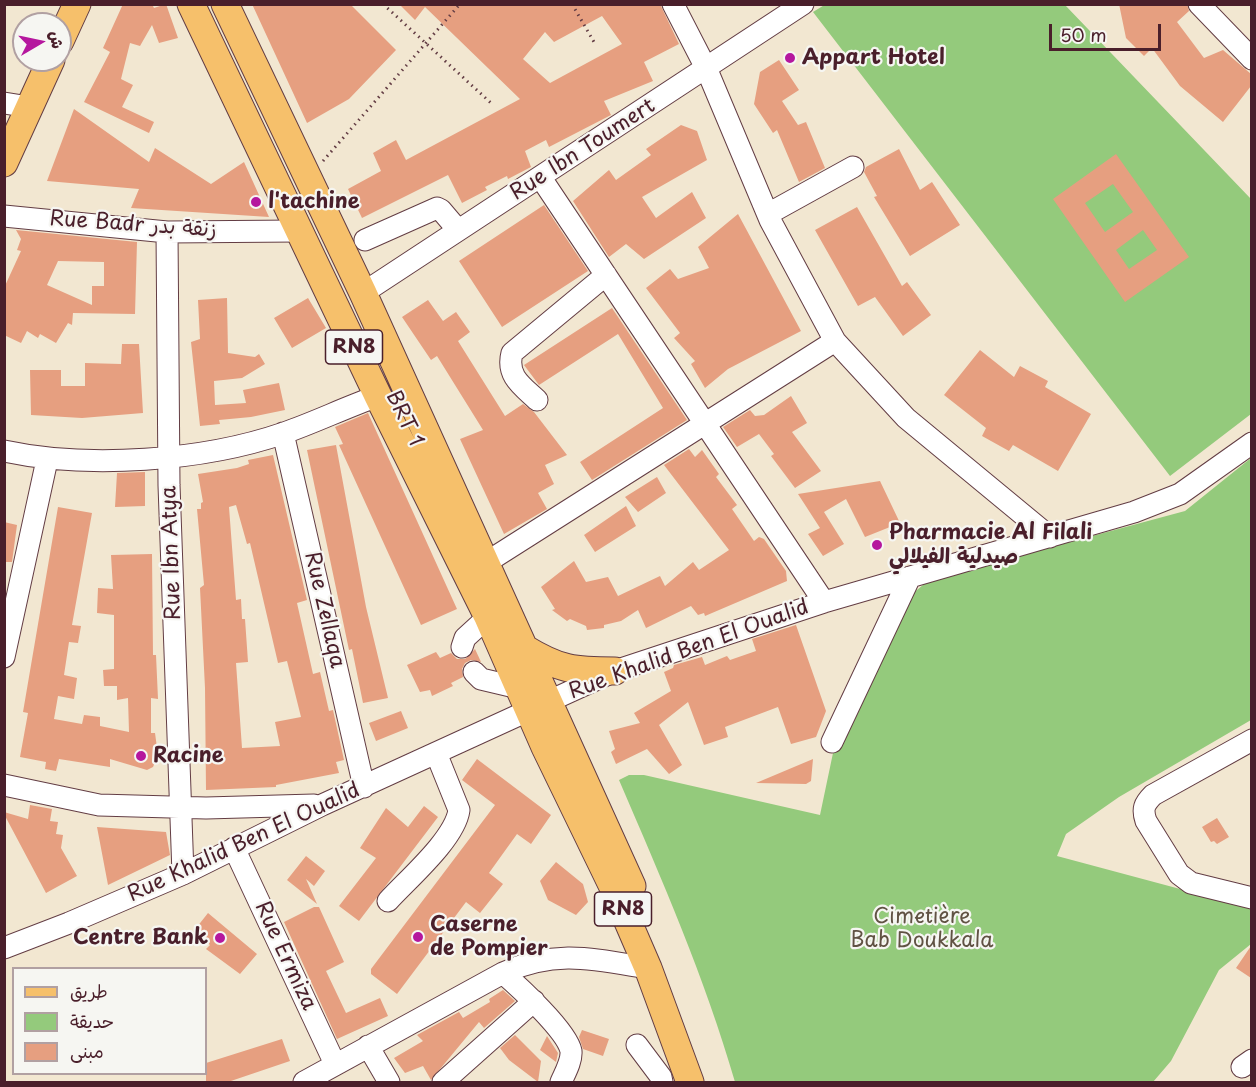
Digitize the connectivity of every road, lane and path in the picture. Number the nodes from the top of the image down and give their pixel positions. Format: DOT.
graph roads {
  1 [pos="191,4"];
  2 [pos="206,4"];
  3 [pos="225,4"];
  4 [pos="384,4"];
  5 [pos="460,4"];
  6 [pos="572,4"];
  7 [pos="673,4"];
  8 [pos="803,4"];
  9 [pos="1199,4"];
  10 [pos="594,42"];
  11 [pos="427,44"];
  12 [pos="1251,58"];
  13 [pos="707,70"];
  14 [pos="42,72"];
  15 [pos="491,103"];
  16 [pos="17,105"];
  17 [pos="322,162"];
  18 [pos="4,163"];
  19 [pos="853,167"];
  20 [pos="541,178"];
  21 [pos="768,214"];
  22 [pos="4,216"];
  23 [pos="458,230"];
  24 [pos="298,231"];
  25 [pos="167,232"];
  26 [pos="365,240"];
  27 [pos="606,275"];
  28 [pos="363,293"];
  29 [pos="835,340"];
  30 [pos="378,396"];
  31 [pos="537,400"];
  32 [pos="706,425"];
  33 [pos="283,433"];
  34 [pos="1251,443"];
  35 [pos="4,451"];
  36 [pos="170,458"];
  37 [pos="47,460"];
  38 [pos="1050,537"];
  39 [pos="487,562"];
  40 [pos="910,577"];
  41 [pos="825,602"];
  42 [pos="488,617"];
  43 [pos="462,648"];
  44 [pos="524,648"];
  45 [pos="4,657"];
  46 [pos="615,671"];
  47 [pos="474,672"];
  48 [pos="534,701"];
  49 [pos="1251,740"];
  50 [pos="832,742"];
  51 [pos="556,743"];
  52 [pos="436,753"];
  53 [pos="4,785"];
  54 [pos="364,787"];
  55 [pos="322,805"];
  56 [pos="181,807"];
  57 [pos="234,848"];
  58 [pos="183,874"];
  59 [pos="1251,898"];
  60 [pos="388,902"];
  61 [pos="4,948"];
  62 [pos="648,968"];
  63 [pos="503,973"];
  64 [pos="534,1001"];
  65 [pos="638,1045"];
  66 [pos="368,1046"];
  67 [pos="335,1064"];
  68 [pos="702,1078"];
  69 [pos="304,1083"];
  70 [pos="390,1083"];
  71 [pos="443,1083"];
  72 [pos="561,1083"];
  73 [pos="662,1083"];
  1 -- 24 [label="main road, RN8"];
  2 -- 48 [label="street, BRT 1"];
  3 -- 28 [label="main road, RN8"];
  4 -- 11 [label="path"];
  5 -- 11 [label="path"];
  6 -- 10 [label="path"];
  7 -- 13 [label="street"];
  8 -- 13 [label="street, Rue Ibn Toumert"];
  9 -- 12 [label="street"];
  11 -- 15 [label="path"];
  11 -- 17 [label="path"];
  13 -- 20 [label="street, Rue Ibn Toumert"];
  13 -- 21 [label="street"];
  14 -- 16 [label="main road"];
  16 -- 18 [label="main road"];
  19 -- 21 [label="street"];
  20 -- 23 [label="street, Rue Ibn Toumert"];
  20 -- 27 [label="street"];
  21 -- 29 [label="street"];
  22 -- 25 [label="street, Rue Badr زنقة بدر"];
  23 -- 26 [label="street"];
  23 -- 28 [label="street, Rue Ibn Toumert"];
  24 -- 25 [label="street, Rue Badr زنقة بدر"];
  24 -- 30 [label="main road, RN8"];
  25 -- 36 [label="street, Rue Ibn Atya"];
  27 -- 31 [label="street"];
  27 -- 32 [label="street"];
  28 -- 39 [label="main road, RN8"];
  29 -- 32 [label="street"];
  29 -- 38 [label="street"];
  30 -- 33 [label="street"];
  30 -- 42 [label="main road, RN8"];
  32 -- 39 [label="street"];
  32 -- 41 [label="street"];
  33 -- 36 [label="street"];
  33 -- 54 [label="street, Rue Zellaqa"];
  34 -- 38 [label="street, Rue Khalid Ben El Oualid"];
  35 -- 37 [label="street"];
  36 -- 37 [label="street"];
  36 -- 56 [label="street, Rue Ibn Atya"];
  37 -- 45 [label="street"];
  38 -- 40 [label="street, Rue Khalid Ben El Oualid"];
  39 -- 44 [label="main road, RN8"];
  40 -- 41 [label="street, Rue Khalid Ben El Oualid"];
  40 -- 50 [label="street"];
  41 -- 46 [label="street, Rue Khalid Ben El Oualid"];
  42 -- 43 [label="street"];
  42 -- 48 [label="main road, RN8"];
  44 -- 46 [label="main road"];
  44 -- 48 [label="main road, RN8"];
  46 -- 48 [label="street, Rue Khalid Ben El Oualid"];
  47 -- 48 [label="street"];
  48 -- 51 [label="main road, RN8"];
  48 -- 52 [label="street, Rue Khalid Ben El Oualid"];
  49 -- 59 [label="street"];
  51 -- 62 [label="main road, RN8"];
  51 -- 68 [label="main road, RN8"];
  52 -- 54 [label="street, Rue Khalid Ben El Oualid"];
  52 -- 60 [label="street"];
  53 -- 56 [label="street"];
  54 -- 55 [label="street, Rue Khalid Ben El Oualid"];
  55 -- 56 [label="street"];
  55 -- 57 [label="street, Rue Khalid Ben El Oualid"];
  56 -- 58 [label="street, Rue Ibn Atya"];
  57 -- 58 [label="street, Rue Khalid Ben El Oualid"];
  57 -- 67 [label="street, Rue Ermiza"];
  58 -- 61 [label="street, Rue Khalid Ben El Oualid"];
  62 -- 63 [label="street"];
  62 -- 68 [label="main road, RN8"];
  63 -- 64 [label="street"];
  63 -- 66 [label="street"];
  64 -- 71 [label="street"];
  64 -- 72 [label="street"];
  65 -- 73 [label="street"];
  66 -- 67 [label="street"];
  66 -- 70 [label="street"];
  67 -- 69 [label="street"];
}
